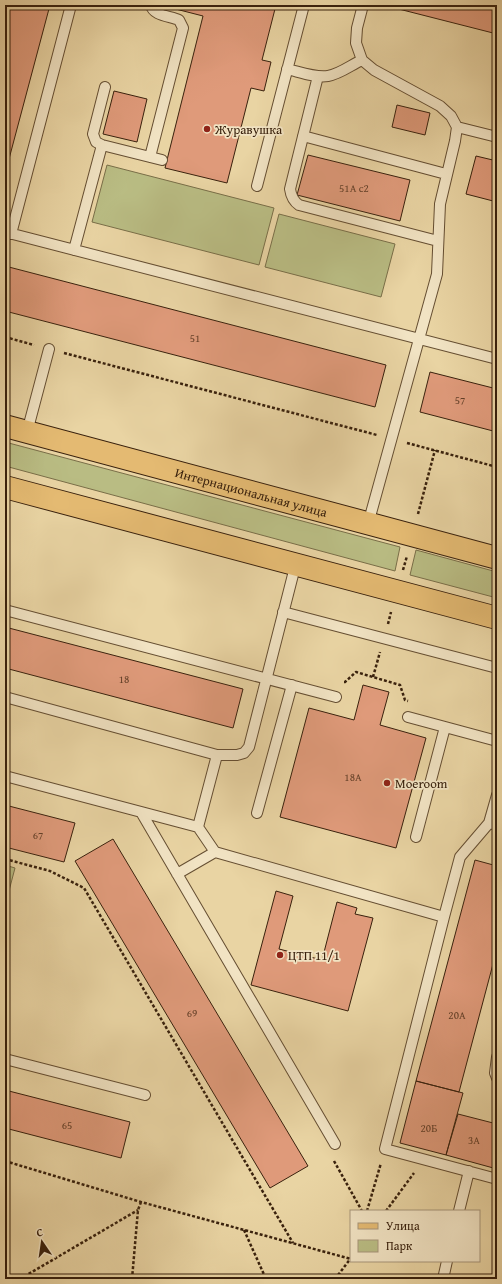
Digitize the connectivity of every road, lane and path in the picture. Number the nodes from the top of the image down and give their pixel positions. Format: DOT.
graph roads {
  1 [pos="71,5"];
  2 [pos="151,5"];
  3 [pos="304,5"];
  4 [pos="363,5"];
  5 [pos="362,60"];
  6 [pos="287,69"];
  7 [pos="318,76"];
  8 [pos="105,87"];
  9 [pos="457,127"];
  10 [pos="303,136"];
  11 [pos="497,137"];
  12 [pos="102,145"];
  13 [pos="150,157"];
  14 [pos="162,160"];
  15 [pos="446,174"];
  16 [pos="257,186"];
  17 [pos="8,233"];
  18 [pos="438,241"];
  19 [pos="74,250"];
  20 [pos="5,337"];
  21 [pos="419,339"];
  22 [pos="49,349"];
  23 [pos="497,359"];
  24 [pos="5,426"];
  25 [pos="27,432"];
  26 [pos="392,439"];
  27 [pos="434,450"];
  28 [pos="497,467"];
  29 [pos="5,487"];
  30 [pos="368,524"];
  31 [pos="413,536"];
  32 [pos="497,558"];
  33 [pos="296,563"];
  34 [pos="397,591"];
  35 [pos="5,610"];
  36 [pos="283,612"];
  37 [pos="497,618"];
  38 [pos="384,638"];
  39 [pos="497,668"];
  40 [pos="373,677"];
  41 [pos="266,679"];
  42 [pos="338,680"];
  43 [pos="292,686"];
  44 [pos="336,697"];
  45 [pos="5,698"];
  46 [pos="413,702"];
  47 [pos="408,717"];
  48 [pos="445,727"];
  49 [pos="497,741"];
  50 [pos="217,755"];
  51 [pos="5,776"];
  52 [pos="497,795"];
  53 [pos="141,812"];
  54 [pos="257,814"];
  55 [pos="493,824"];
  56 [pos="198,827"];
  57 [pos="416,837"];
  58 [pos="215,852"];
  59 [pos="5,859"];
  60 [pos="178,874"];
  61 [pos="444,917"];
  62 [pos="497,1057"];
  63 [pos="5,1059"];
  64 [pos="497,1078"];
  65 [pos="145,1095"];
  66 [pos="335,1144"];
  67 [pos="385,1148"];
  68 [pos="424,1159"];
  69 [pos="5,1161"];
  70 [pos="334,1161"];
  71 [pos="469,1171"];
  72 [pos="497,1178"];
  73 [pos="141,1202"];
  74 [pos="138,1210"];
  75 [pos="361,1210"];
  76 [pos="367,1210"];
  77 [pos="387,1210"];
  78 [pos="459,1210"];
  79 [pos="244,1230"];
  80 [pos="293,1243"];
  81 [pos="350,1259"];
  82 [pos="350,1260"];
  83 [pos="447,1262"];
  84 [pos="20,1279"];
  85 [pos="132,1279"];
  86 [pos="266,1279"];
  87 [pos="335,1279"];
  88 [pos="443,1279"];
  1 -- 17 [label="lane"];
  2 -- 13 [label="lane"];
  3 -- 6 [label="lane"];
  4 -- 5 [label="lane"];
  5 -- 7 [label="lane"];
  5 -- 9 [label="lane"];
  6 -- 7 [label="lane"];
  6 -- 16 [label="lane"];
  7 -- 10 [label="lane"];
  8 -- 12 [label="lane"];
  9 -- 11 [label="lane"];
  9 -- 15 [label="lane"];
  10 -- 15 [label="lane"];
  10 -- 18 [label="lane"];
  12 -- 13 [label="lane"];
  12 -- 19 [label="lane"];
  13 -- 14 [label="lane"];
  15 -- 18 [label="lane"];
  17 -- 19 [label="lane"];
  18 -- 21 [label="lane"];
  19 -- 21 [label="lane"];
  20 -- 22 [label="path"];
  21 -- 23 [label="lane"];
  21 -- 26 [label="lane"];
  22 -- 25 [label="lane"];
  22 -- 26 [label="path"];
  24 -- 25 [label="main road, Интернациональная улица"];
  25 -- 30 [label="main road, Интернациональная улица"];
  26 -- 27 [label="path"];
  26 -- 30 [label="lane"];
  27 -- 28 [label="path"];
  27 -- 31 [label="path"];
  29 -- 33 [label="main road"];
  30 -- 31 [label="main road, Интернациональная улица"];
  31 -- 32 [label="main road, Интернациональная улица"];
  31 -- 34 [label="path"];
  33 -- 34 [label="main road"];
  33 -- 36 [label="lane"];
  34 -- 37 [label="main road"];
  34 -- 38 [label="path"];
  35 -- 41 [label="lane"];
  36 -- 38 [label="lane"];
  36 -- 41 [label="lane"];
  38 -- 39 [label="lane"];
  38 -- 40 [label="path"];
  40 -- 42 [label="path"];
  40 -- 46 [label="path"];
  41 -- 43 [label="lane"];
  41 -- 50 [label="lane"];
  43 -- 44 [label="lane"];
  43 -- 54 [label="lane"];
  45 -- 50 [label="lane"];
  47 -- 48 [label="lane"];
  48 -- 49 [label="lane"];
  48 -- 57 [label="lane"];
  50 -- 56 [label="lane"];
  51 -- 53 [label="lane"];
  52 -- 55 [label="lane"];
  53 -- 56 [label="lane"];
  53 -- 60 [label="lane"];
  55 -- 61 [label="lane"];
  56 -- 58 [label="lane"];
  58 -- 60 [label="lane"];
  58 -- 61 [label="lane"];
  59 -- 80 [label="path"];
  60 -- 66 [label="lane"];
  61 -- 67 [label="lane"];
  62 -- 64 [label="lane"];
  63 -- 65 [label="lane"];
  67 -- 68 [label="lane"];
  67 -- 76 [label="path"];
  68 -- 71 [label="lane"];
  68 -- 77 [label="path"];
  69 -- 73 [label="path"];
  70 -- 75 [label="path"];
  71 -- 72 [label="lane"];
  71 -- 78 [label="lane"];
  73 -- 74 [label="path"];
  73 -- 79 [label="path"];
  74 -- 84 [label="path"];
  74 -- 85 [label="path"];
  79 -- 80 [label="path"];
  79 -- 86 [label="path"];
  80 -- 81 [label="path"];
  82 -- 87 [label="path"];
  83 -- 88 [label="lane"];
}
